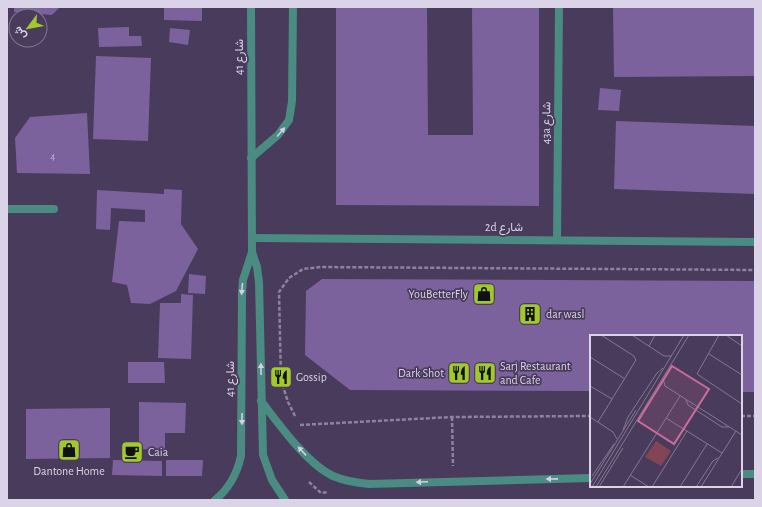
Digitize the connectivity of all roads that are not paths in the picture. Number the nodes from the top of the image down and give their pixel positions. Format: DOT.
graph roads {
  1 [pos="251,7"];
  2 [pos="293,7"];
  3 [pos="559,7"];
  4 [pos="251,158"];
  5 [pos="7,209"];
  6 [pos="54,209"];
  7 [pos="252,238"];
  8 [pos="557,240"];
  9 [pos="755,242"];
  10 [pos="252,252"];
  11 [pos="261,401"];
  12 [pos="742,474"];
  13 [pos="755,474"];
  14 [pos="590,478"];
  15 [pos="215,500"];
  16 [pos="285,500"];
  1 -- 4 [label="street, شارع 41"];
  4 -- 2 [label="street, one-way"];
  3 -- 8 [label="street, 43a شارع"];
  4 -- 7 [label="street, شارع 41"];
  5 -- 6 [label="street"];
  7 -- 8 [label="street, 2d شارع"];
  7 -- 10 [label="street, شارع 41"];
  8 -- 9 [label="street, 2d شارع"];
  11 -- 10 [label="street, شارع 41, one-way"];
  10 -- 15 [label="street, شارع 41, one-way"];
  14 -- 11 [label="street, one-way"];
  11 -- 16 [label="street, شارع 41"];
  12 -- 13 [label="street"];
}
